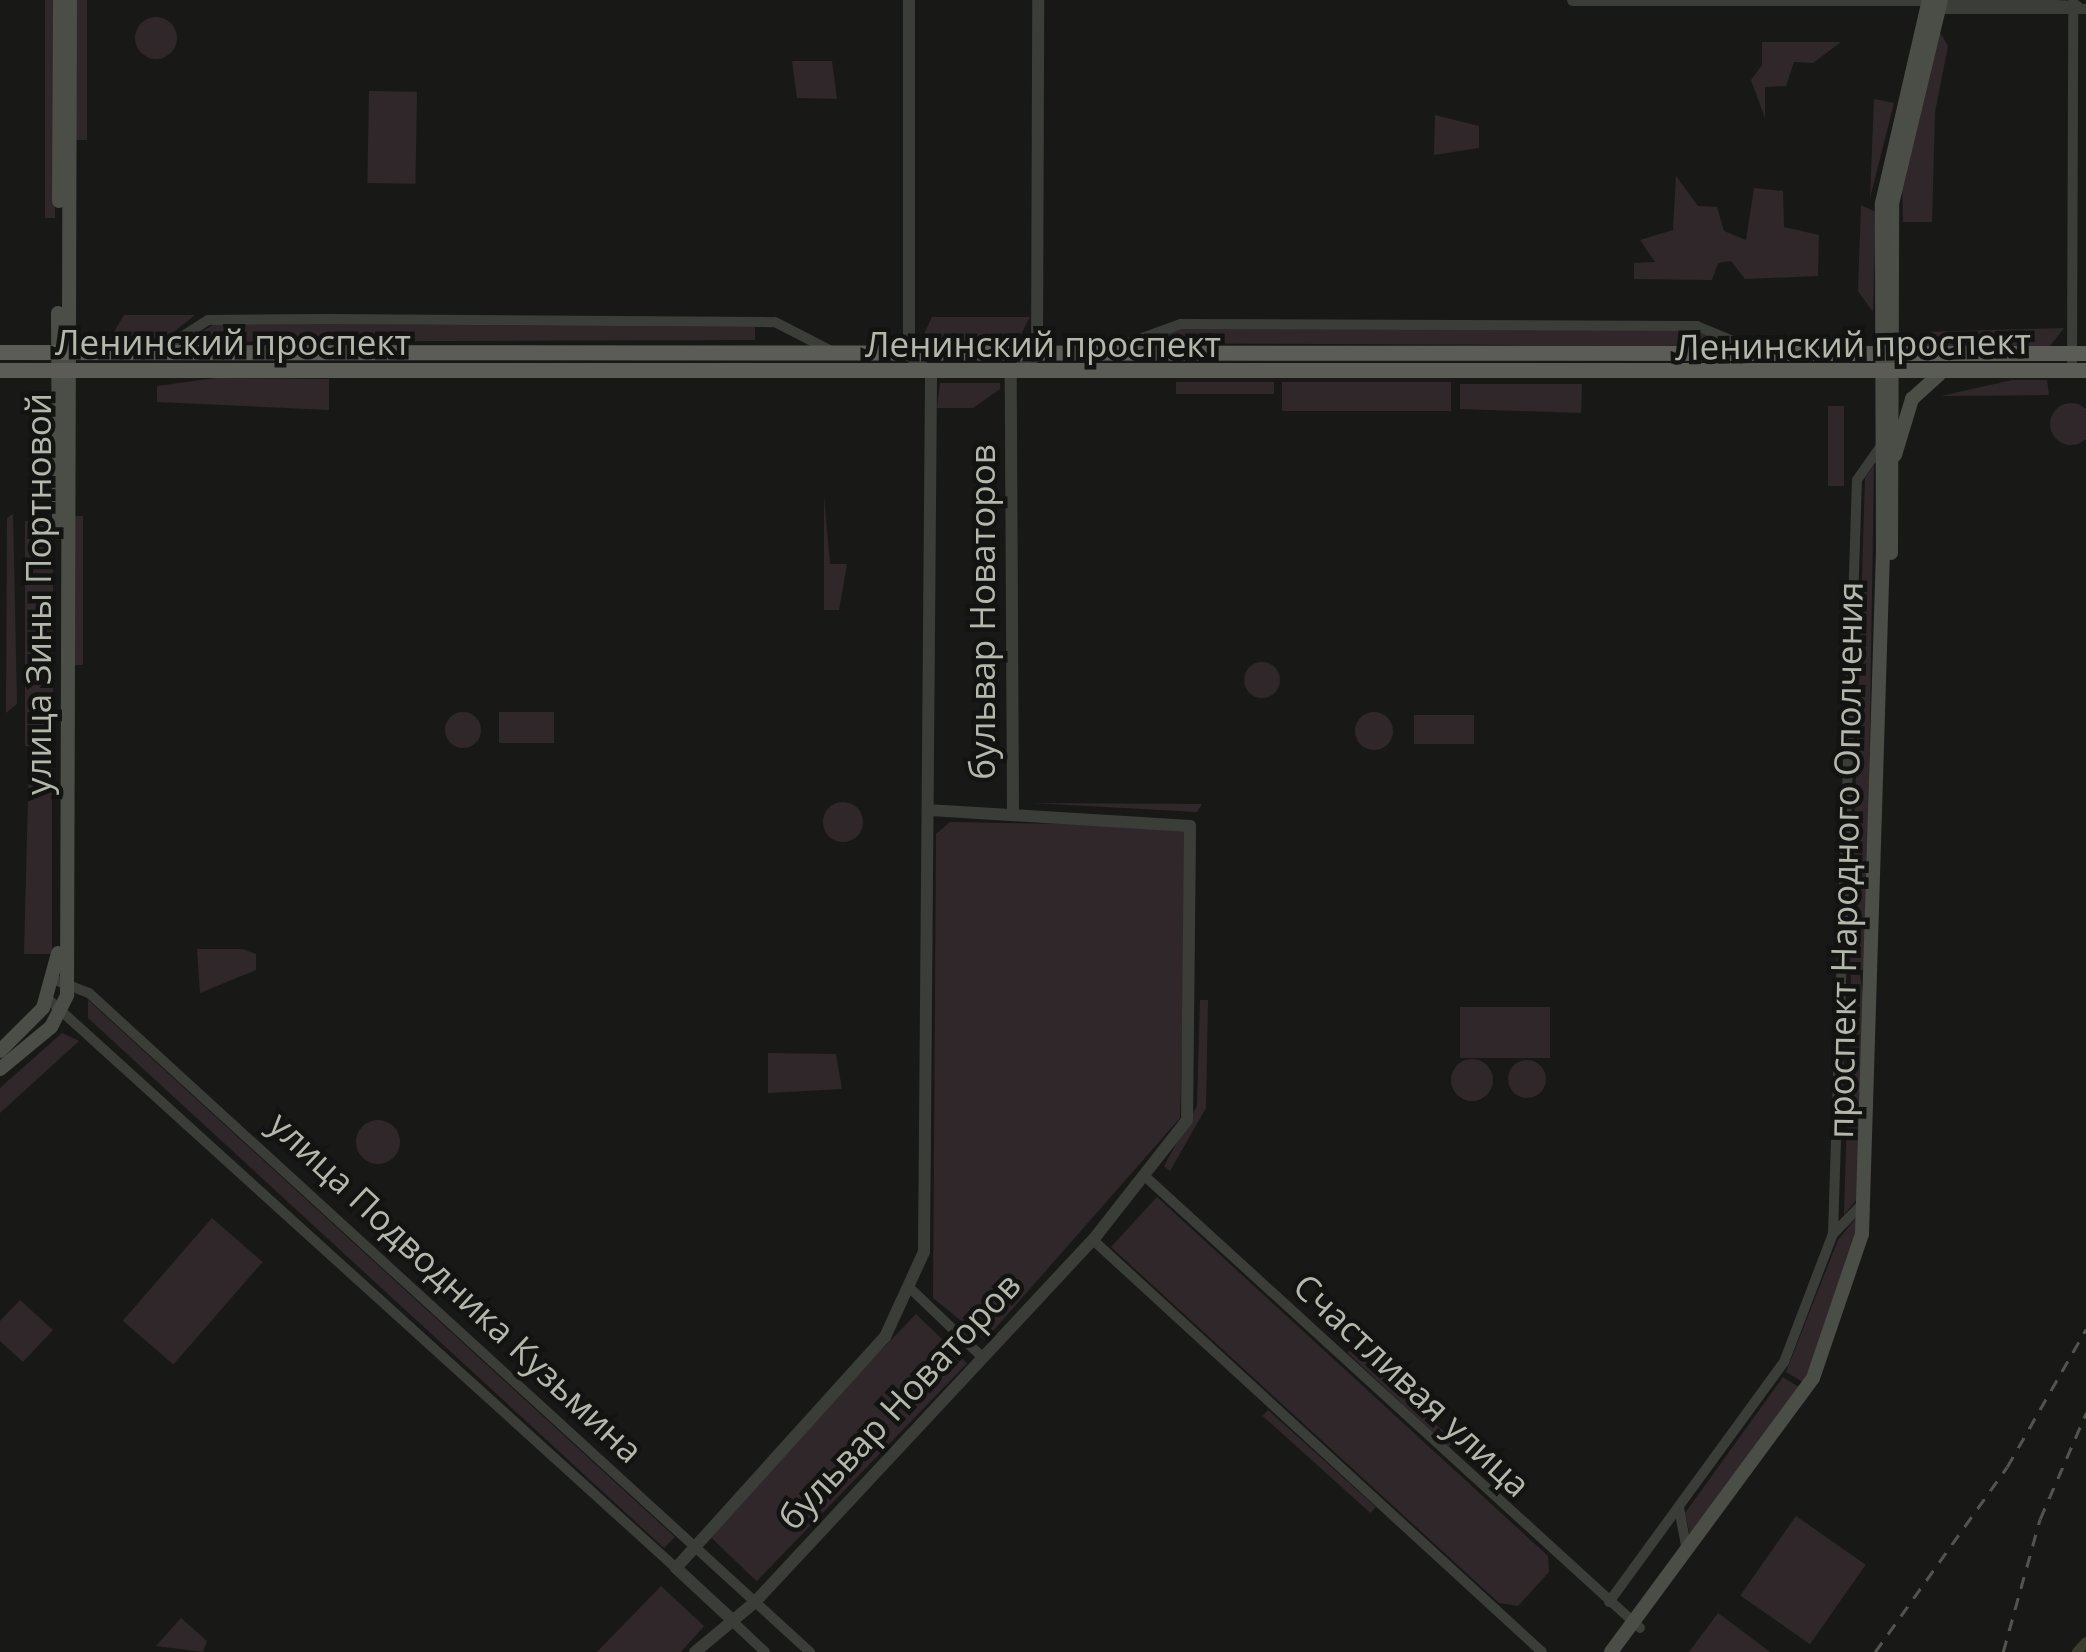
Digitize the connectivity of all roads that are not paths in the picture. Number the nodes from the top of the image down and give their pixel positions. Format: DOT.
graph roads {
  1 [pos="60,0"];
  2 [pos="70,0"];
  3 [pos="909,0"];
  4 [pos="1038,0"];
  5 [pos="1573,0"];
  6 [pos="1937,2"];
  7 [pos="2078,6"];
  8 [pos="0,352"];
  9 [pos="63,352"];
  10 [pos="157,352"];
  11 [pos="837,354"];
  12 [pos="909,354"];
  13 [pos="931,354"];
  14 [pos="1011,355"];
  15 [pos="1037,355"];
  16 [pos="1098,355"];
  17 [pos="1766,356"];
  18 [pos="1883,356"];
  19 [pos="2079,362"];
  20 [pos="0,370"];
  21 [pos="63,371"];
  22 [pos="931,374"];
  23 [pos="1011,374"];
  24 [pos="1940,375"];
  25 [pos="1884,376"];
  26 [pos="1879,448"];
  27 [pos="1893,461"];
  28 [pos="930,810"];
  29 [pos="1013,813"];
  30 [pos="61,980"];
  31 [pos="48,999"];
  32 [pos="64,1009"];
  33 [pos="0,1051"];
  34 [pos="0,1069"];
  35 [pos="1148,1179"];
  36 [pos="1866,1200"];
  37 [pos="1833,1234"];
  38 [pos="1093,1240"];
  39 [pos="913,1291"];
  40 [pos="982,1356"];
  41 [pos="1680,1508"];
  42 [pos="695,1546"];
  43 [pos="1687,1552"];
  44 [pos="676,1568"];
  45 [pos="755,1602"];
  46 [pos="1609,1602"];
  47 [pos="730,1618"];
  48 [pos="1637,1625"];
  49 [pos="695,1652"];
  50 [pos="765,1652"];
  51 [pos="810,1652"];
  52 [pos="1542,1652"];
  53 [pos="1611,1652"];
  54 [pos="1622,1652"];
  1 -- 9 [label="main road, улица Зины Портновой"];
  2 -- 9 [label="main road, улица Зины Портновой"];
  3 -- 12 [label="street"];
  4 -- 15 [label="street"];
  5 -- 6 [label="street"];
  6 -- 7 [label="street"];
  6 -- 18 [label="main road, проспект Народного Ополчения"];
  7 -- 19 [label="street"];
  8 -- 9 [label="main road, Ленинский проспект"];
  9 -- 10 [label="main road, Ленинский проспект"];
  9 -- 21 [label="main road, улица Зины Портновой"];
  10 -- 11 [label="main road, Ленинский проспект"];
  10 -- 11 [label="street"];
  11 -- 12 [label="main road, Ленинский проспект"];
  12 -- 13 [label="main road, Ленинский проспект"];
  12 -- 22 [label="street"];
  13 -- 14 [label="main road, Ленинский проспект"];
  13 -- 22 [label="main road"];
  14 -- 15 [label="main road, Ленинский проспект"];
  14 -- 23 [label="main road"];
  15 -- 16 [label="main road, Ленинский проспект"];
  15 -- 23 [label="street"];
  16 -- 17 [label="main road, Ленинский проспект"];
  16 -- 17 [label="street"];
  17 -- 18 [label="main road, Ленинский проспект"];
  18 -- 19 [label="main road, Ленинский проспект"];
  18 -- 25 [label="main road, проспект Народного Ополчения"];
  19 -- 24 [label="main road, Ленинский проспект"];
  20 -- 21 [label="main road, Ленинский проспект"];
  21 -- 22 [label="main road, Ленинский проспект"];
  21 -- 30 [label="main road, улица Зины Портновой"];
  22 -- 23 [label="main road, Ленинский проспект"];
  22 -- 28 [label="street, бульвар Новаторов"];
  23 -- 25 [label="main road, Ленинский проспект"];
  23 -- 29 [label="street, бульвар Новаторов"];
  24 -- 25 [label="main road, Ленинский проспект"];
  24 -- 27 [label="main road"];
  25 -- 26 [label="main road, проспект Народного Ополчения"];
  25 -- 27 [label="main road, проспект Народного Ополчения"];
  26 -- 36 [label="main road, проспект Народного Ополчения"];
  26 -- 37 [label="street"];
  27 -- 48 [label="main road, проспект Народного Ополчения"];
  28 -- 29 [label="street"];
  28 -- 39 [label="street, бульвар Новаторов"];
  29 -- 35 [label="street, бульвар Новаторов"];
  30 -- 31 [label="main road, улица Зины Портновой"];
  30 -- 32 [label="main road, улица Зины Портновой"];
  30 -- 42 [label="street, улица Подводника Кузьмина"];
  31 -- 32 [label="street, улица Подводника Кузьмина"];
  31 -- 33 [label="main road"];
  32 -- 34 [label="main road"];
  32 -- 44 [label="street, улица Подводника Кузьмина"];
  35 -- 38 [label="street, бульвар Новаторов"];
  35 -- 46 [label="street, Счастливая улица"];
  36 -- 37 [label="street"];
  36 -- 43 [label="main road, проспект Народного Ополчения"];
  37 -- 41 [label="street"];
  38 -- 40 [label="street, бульвар Новаторов"];
  38 -- 52 [label="street"];
  39 -- 40 [label="street"];
  39 -- 42 [label="street, бульвар Новаторов"];
  40 -- 45 [label="street, бульвар Новаторов"];
  41 -- 43 [label="street"];
  41 -- 46 [label="street"];
  42 -- 44 [label="street, бульвар Новаторов"];
  42 -- 45 [label="street, улица Подводника Кузьмина"];
  43 -- 48 [label="main road, проспект Народного Ополчения"];
  44 -- 47 [label="street, улица Подводника Кузьмина"];
  45 -- 47 [label="street, бульвар Новаторов"];
  45 -- 51 [label="street, улица Подводника Кузьмина"];
  46 -- 48 [label="street, Счастливая улица"];
  47 -- 49 [label="street, бульвар Новаторов"];
  47 -- 50 [label="street, улица Подводника Кузьмина"];
  48 -- 53 [label="main road, проспект Народного Ополчения"];
  48 -- 54 [label="main road, проспект Народного Ополчения"];
}
